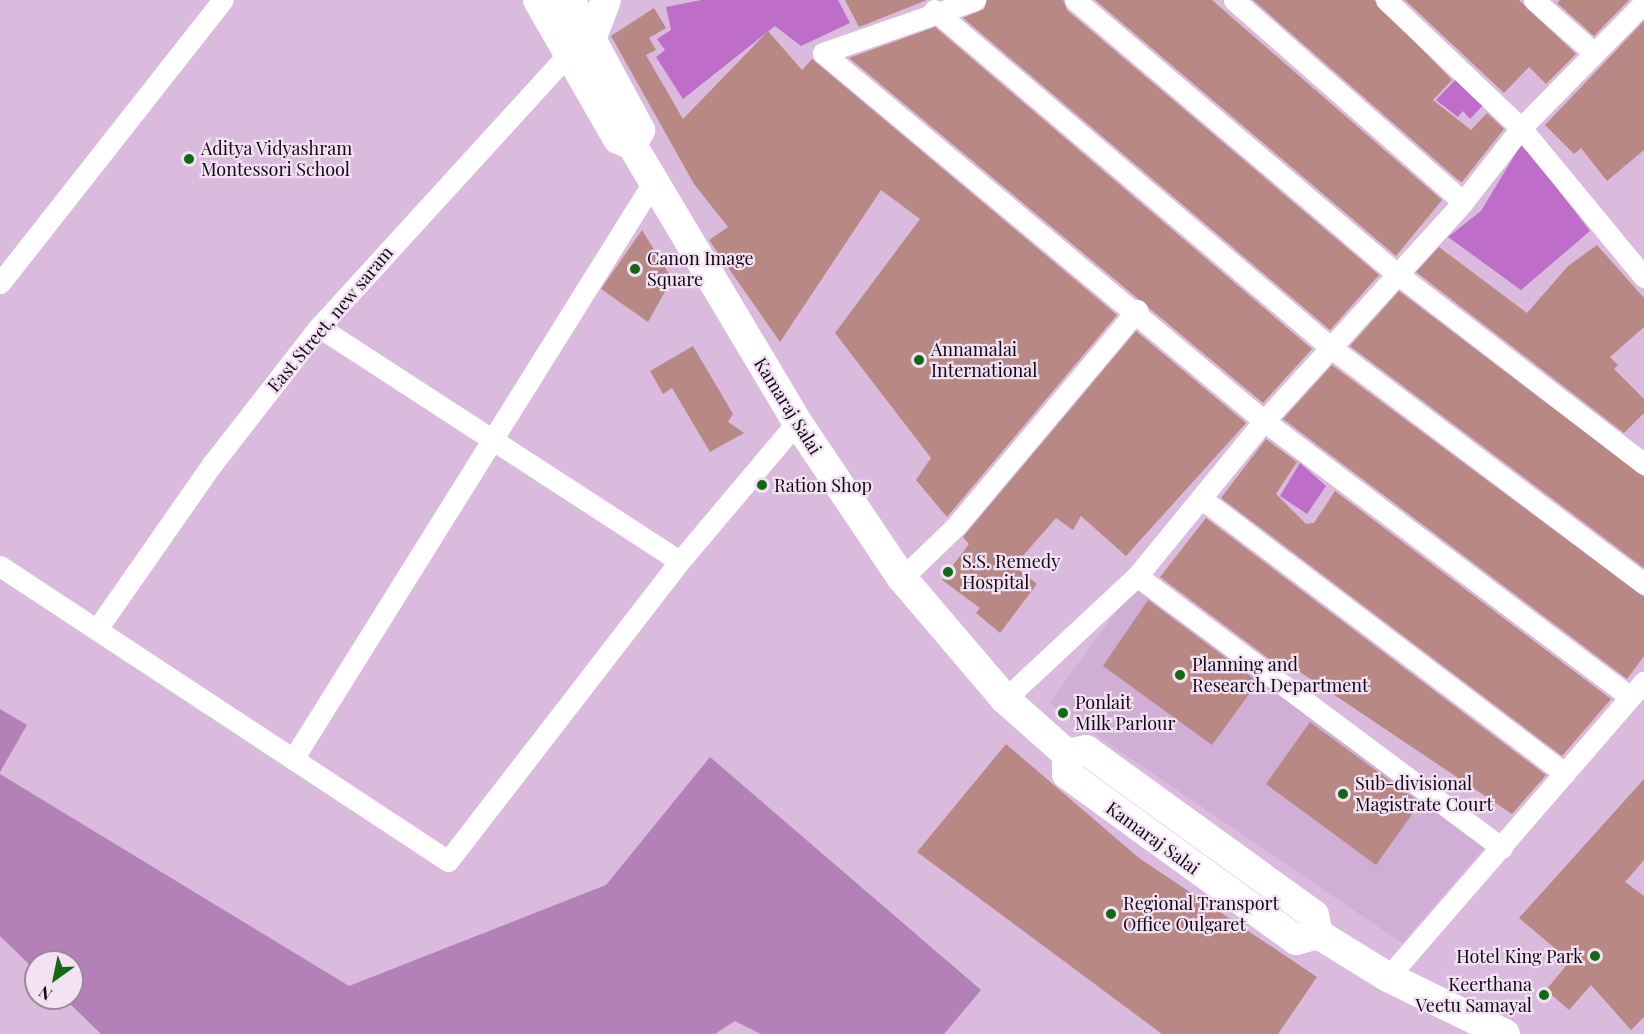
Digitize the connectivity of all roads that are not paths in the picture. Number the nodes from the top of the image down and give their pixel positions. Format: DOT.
graph roads {
  1 [pos="223,0"];
  2 [pos="538,0"];
  3 [pos="570,0"];
  4 [pos="606,0"];
  5 [pos="975,0"];
  6 [pos="1075,0"];
  7 [pos="1234,0"];
  8 [pos="1386,0"];
  9 [pos="1534,0"];
  10 [pos="1644,3"];
  11 [pos="934,10"];
  12 [pos="581,41"];
  13 [pos="1593,52"];
  14 [pos="1521,128"];
  15 [pos="652,184"];
  16 [pos="1463,202"];
  17 [pos="1395,273"];
  18 [pos="1644,277"];
  19 [pos="0,283"];
  20 [pos="1137,310"];
  21 [pos="319,327"];
  22 [pos="1330,347"];
  23 [pos="1264,421"];
  24 [pos="796,422"];
  25 [pos="495,441"];
  26 [pos="1644,464"];
  27 [pos="1202,499"];
  28 [pos="680,561"];
  29 [pos="0,566"];
  30 [pos="1137,576"];
  31 [pos="902,578"];
  32 [pos="1644,584"];
  33 [pos="97,629"];
  34 [pos="1637,689"];
  35 [pos="1005,699"];
  36 [pos="295,756"];
  37 [pos="1565,774"];
  38 [pos="1502,848"];
  39 [pos="1388,977"];
  40 [pos="1501,1033"];
  1 -- 19 [label="street"];
  2 -- 12 [label="main road, Kamaraj Salai"];
  3 -- 12 [label="main road, Kamaraj Salai"];
  4 -- 12 [label="main road"];
  5 -- 11 [label="street"];
  6 -- 17 [label="street"];
  7 -- 16 [label="street"];
  8 -- 14 [label="street"];
  9 -- 13 [label="street"];
  10 -- 13 [label="street"];
  11 -- 20 [label="street"];
  11 -- 22 [label="street"];
  12 -- 15 [label="main road, Kamaraj Salai"];
  12 -- 21 [label="street, East Street, new saram"];
  13 -- 14 [label="street"];
  14 -- 16 [label="street"];
  14 -- 18 [label="street"];
  15 -- 24 [label="main road, Kamaraj Salai"];
  15 -- 25 [label="street"];
  16 -- 17 [label="street"];
  17 -- 22 [label="street"];
  17 -- 26 [label="street"];
  20 -- 23 [label="street"];
  20 -- 31 [label="street"];
  21 -- 25 [label="street"];
  21 -- 33 [label="street, East Street, new saram"];
  22 -- 23 [label="street"];
  22 -- 32 [label="street"];
  23 -- 27 [label="street"];
  23 -- 34 [label="street"];
  24 -- 28 [label="street"];
  24 -- 31 [label="main road, Kamaraj Salai"];
  25 -- 28 [label="street"];
  25 -- 36 [label="street"];
  27 -- 30 [label="street"];
  27 -- 37 [label="street"];
  28 -- 36 [label="street"];
  29 -- 33 [label="street"];
  30 -- 35 [label="street"];
  30 -- 38 [label="street"];
  31 -- 35 [label="main road, Kamaraj Salai"];
  33 -- 36 [label="street"];
  34 -- 37 [label="street"];
  35 -- 39 [label="main road, Kamaraj Salai"];
  37 -- 38 [label="street"];
  38 -- 39 [label="street"];
  39 -- 40 [label="main road, Kamaraj Salai"];
}
